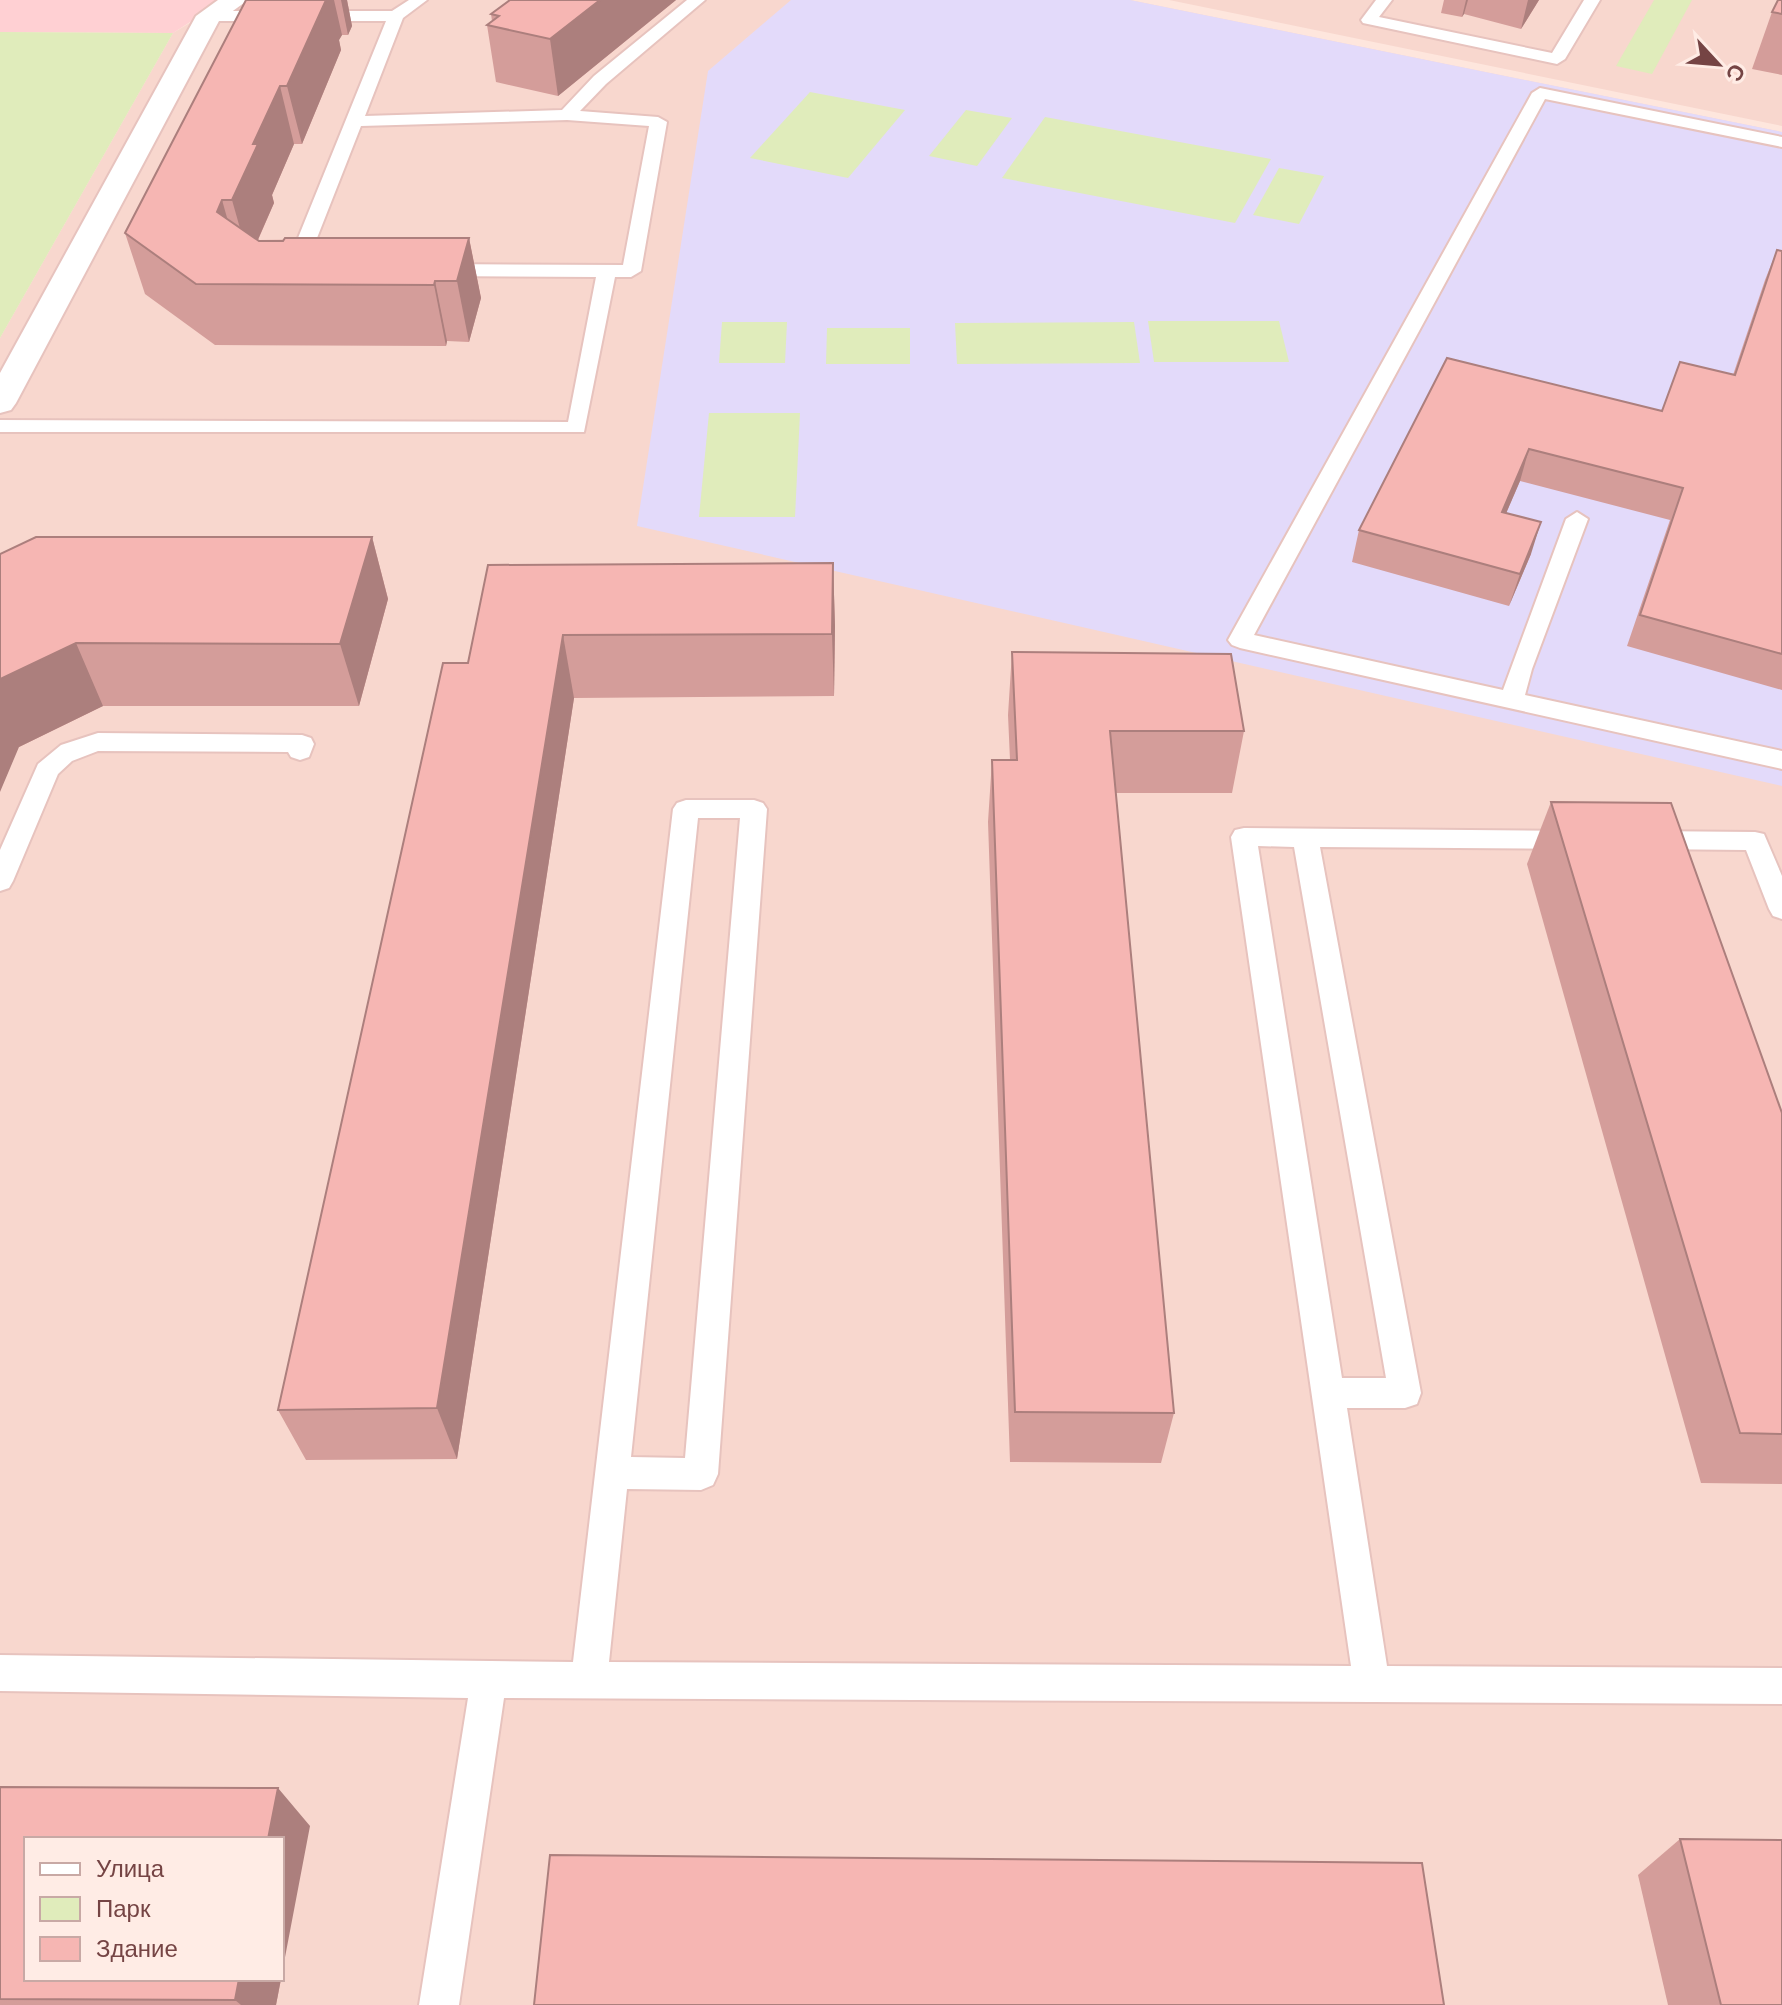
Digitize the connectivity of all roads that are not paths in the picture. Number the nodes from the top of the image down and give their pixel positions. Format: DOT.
graph roads {
  1 [pos="236,0"];
  2 [pos="419,0"];
  3 [pos="697,0"];
  4 [pos="1384,0"];
  5 [pos="1592,0"];
  6 [pos="209,16"];
  7 [pos="396,16"];
  8 [pos="567,115"];
  9 [pos="354,121"];
  10 [pos="1782,142"];
  11 [pos="311,270"];
  12 [pos="420,270"];
  13 [pos="607,271"];
  14 [pos="0,403"];
  15 [pos="0,426"];
  16 [pos="1577,519"];
  17 [pos="1512,700"];
  18 [pos="300,751"];
  19 [pos="1782,760"];
  20 [pos="1305,837"];
  21 [pos="0,881"];
  22 [pos="1782,909"];
  23 [pos="1328,1393"];
  24 [pos="612,1473"];
  25 [pos="0,1673"];
  26 [pos="489,1680"];
  27 [pos="589,1682"];
  28 [pos="1372,1684"];
  29 [pos="1782,1686"];
  30 [pos="439,2005"];
  1 -- 6 [label="street"];
  2 -- 7 [label="lane"];
  3 -- 8 [label="lane"];
  4 -- 5 [label="lane"];
  6 -- 7 [label="lane"];
  6 -- 14 [label="street"];
  7 -- 9 [label="lane"];
  8 -- 9 [label="lane"];
  8 -- 13 [label="lane"];
  9 -- 11 [label="lane"];
  10 -- 17 [label="lane"];
  12 -- 13 [label="lane"];
  13 -- 15 [label="lane"];
  16 -- 17 [label="lane"];
  17 -- 19 [label="lane"];
  18 -- 21 [label="lane"];
  20 -- 22 [label="lane"];
  20 -- 23 [label="lane"];
  20 -- 23 [label="lane"];
  23 -- 28 [label="lane"];
  24 -- 24 [label="lane"];
  24 -- 27 [label="lane"];
  25 -- 26 [label="lane"];
  26 -- 27 [label="lane"];
  26 -- 30 [label="lane"];
  27 -- 28 [label="lane"];
  28 -- 29 [label="lane"];
}
